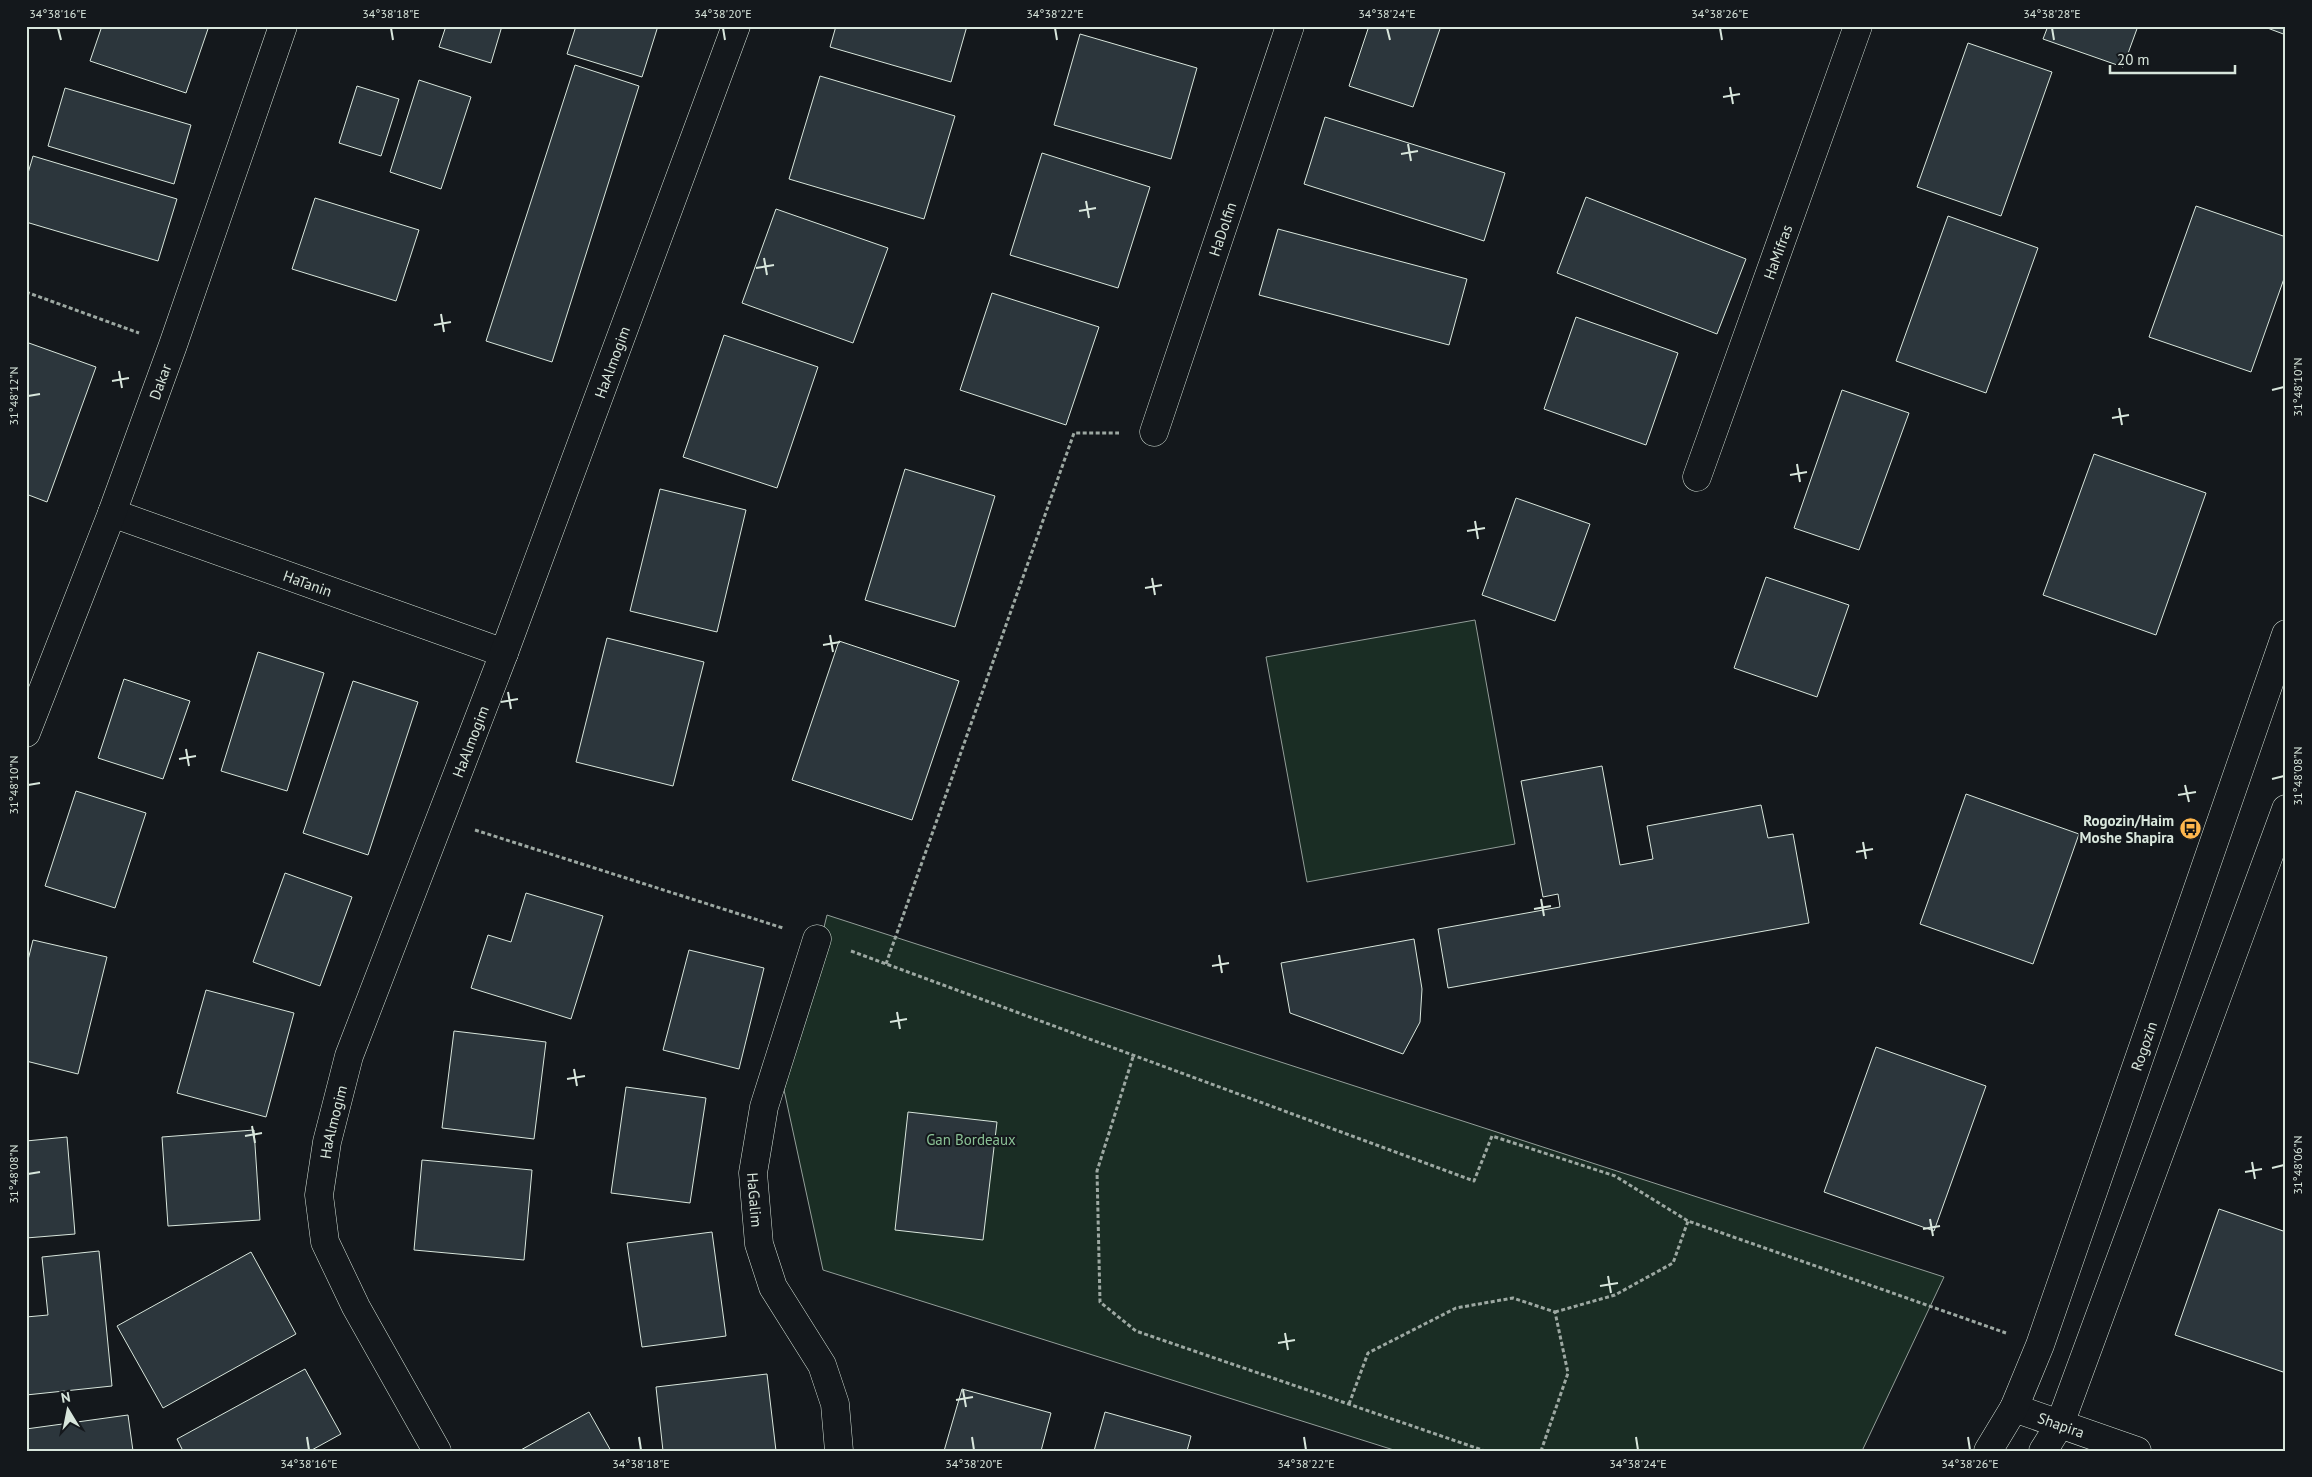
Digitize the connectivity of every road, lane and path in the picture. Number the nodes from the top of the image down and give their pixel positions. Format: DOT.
graph roads {
  1 [pos="283,26"];
  2 [pos="736,26"];
  3 [pos="1290,26"];
  4 [pos="1858,26"];
  5 [pos="26,292"];
  6 [pos="173,345"];
  7 [pos="1154,432"];
  8 [pos="1697,478"];
  9 [pos="112,513"];
  10 [pos="2286,634"];
  11 [pos="504,653"];
  12 [pos="26,733"];
  13 [pos="2286,809"];
  14 [pos="438,818"];
  15 [pos="817,939"];
  16 [pos="886,964"];
  17 [pos="1133,1057"];
  18 [pos="1688,1221"];
  19 [pos="1555,1312"];
  20 [pos="2040,1345"];
  21 [pos="1349,1404"];
  22 [pos="2014,1408"];
  23 [pos="2060,1424"];
  24 [pos="437,1451"];
  25 [pos="839,1451"];
  26 [pos="1485,1451"];
  27 [pos="1541,1451"];
  28 [pos="1988,1451"];
  29 [pos="2043,1451"];
  30 [pos="2137,1451"];
  1 -- 6 [label="street, Dakar"];
  2 -- 11 [label="street, HaAlmogim"];
  3 -- 7 [label="street, HaDolfin"];
  4 -- 8 [label="street, HaMifras"];
  5 -- 6 [label="path"];
  6 -- 9 [label="street, Dakar"];
  7 -- 16 [label="path"];
  9 -- 11 [label="street, HaTanin"];
  9 -- 12 [label="street, Dakar"];
  10 -- 20 [label="street, Rogozin"];
  11 -- 14 [label="street, HaAlmogim"];
  13 -- 23 [label="street"];
  14 -- 15 [label="path"];
  14 -- 24 [label="street, HaAlmogim"];
  15 -- 16 [label="path"];
  15 -- 25 [label="street, HaGalim"];
  16 -- 17 [label="path"];
  17 -- 18 [label="path"];
  17 -- 21 [label="path"];
  18 -- 19 [label="path"];
  18 -- 20 [label="path"];
  19 -- 21 [label="path"];
  19 -- 27 [label="path"];
  20 -- 22 [label="street, Rogozin"];
  21 -- 26 [label="path"];
  22 -- 23 [label="street, Shapira"];
  22 -- 28 [label="street, Rogozin"];
  23 -- 29 [label="street"];
  23 -- 30 [label="street, Shapira"];
}
